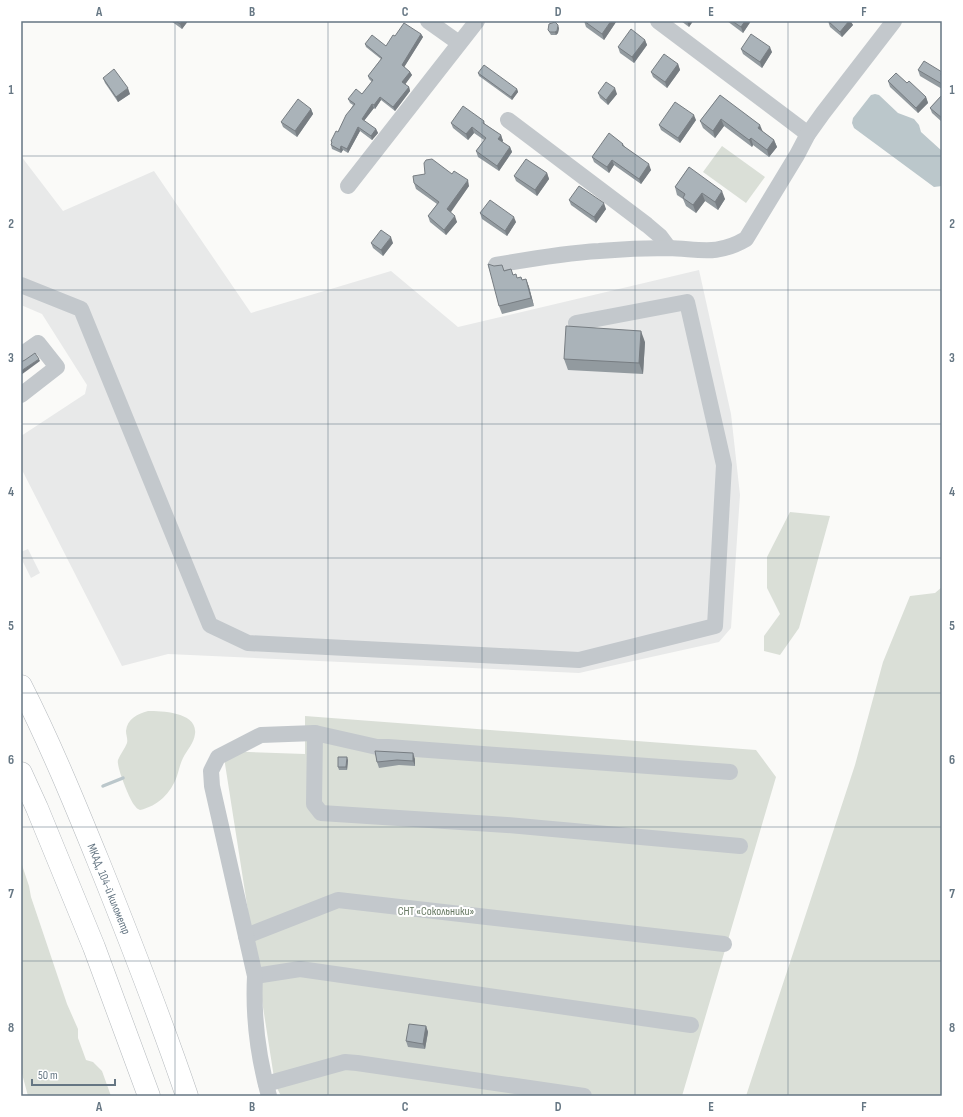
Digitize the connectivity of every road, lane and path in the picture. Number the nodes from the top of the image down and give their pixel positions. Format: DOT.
graph roads {
  1 [pos="428,21"];
  2 [pos="477,21"];
  3 [pos="658,21"];
  4 [pos="894,21"];
  5 [pos="459,43"];
  6 [pos="508,120"];
  7 [pos="808,134"];
  8 [pos="348,186"];
  9 [pos="669,248"];
  10 [pos="496,265"];
  11 [pos="21,285"];
  12 [pos="576,323"];
  13 [pos="21,355"];
  14 [pos="21,395"];
  15 [pos="21,686"];
  16 [pos="315,733"];
  17 [pos="730,772"];
  18 [pos="21,773"];
  19 [pos="740,846"];
  20 [pos="246,936"];
  21 [pos="724,944"];
  22 [pos="255,976"];
  23 [pos="691,1026"];
  24 [pos="268,1090"];
  25 [pos="148,1096"];
  26 [pos="187,1096"];
  27 [pos="584,1096"];
  1 -- 5 [label="street"];
  2 -- 5 [label="street"];
  3 -- 7 [label="street"];
  4 -- 7 [label="street"];
  5 -- 8 [label="street"];
  6 -- 9 [label="street"];
  7 -- 9 [label="street"];
  9 -- 10 [label="street"];
  11 -- 12 [label="street"];
  13 -- 14 [label="street"];
  15 -- 26 [label="highway, МКАД, 104-й километр"];
  16 -- 17 [label="street"];
  16 -- 19 [label="street"];
  16 -- 20 [label="street"];
  18 -- 25 [label="highway"];
  20 -- 21 [label="street"];
  20 -- 22 [label="street"];
  22 -- 23 [label="street"];
  22 -- 24 [label="street"];
  24 -- 27 [label="street"];
}
